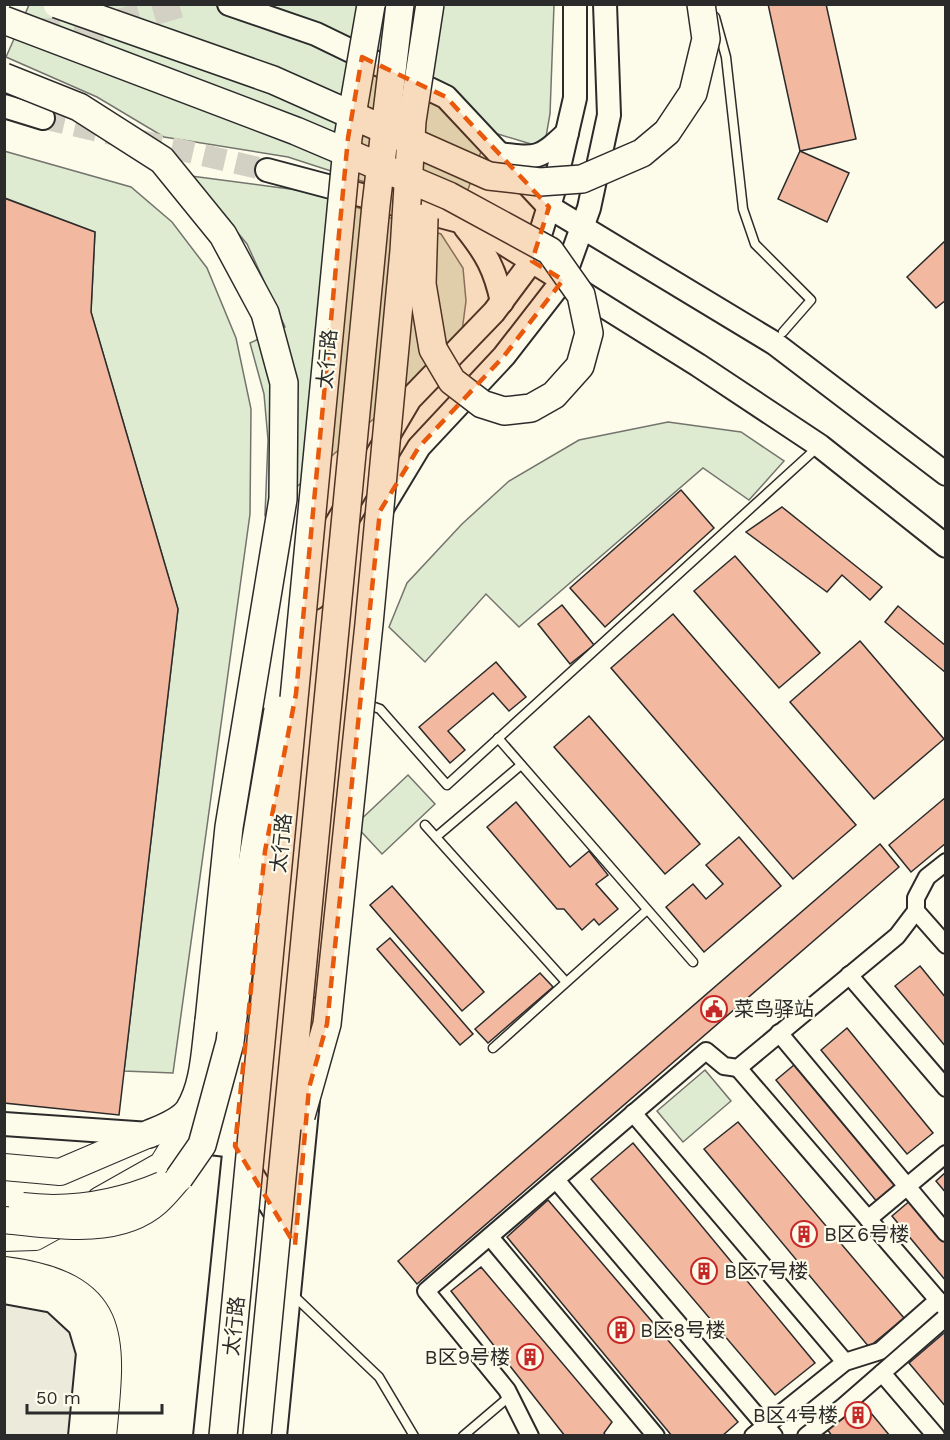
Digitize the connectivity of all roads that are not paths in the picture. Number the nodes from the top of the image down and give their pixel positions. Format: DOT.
graph roads {
  1 [pos="57,4"];
  2 [pos="230,4"];
  3 [pos="371,4"];
  4 [pos="400,4"];
  5 [pos="575,4"];
  6 [pos="605,4"];
  7 [pos="701,4"];
  8 [pos="712,4"];
  9 [pos="431,6"];
  10 [pos="4,20"];
  11 [pos="4,77"];
  12 [pos="417,91"];
  13 [pos="4,106"];
  14 [pos="43,118"];
  15 [pos="567,133"];
  16 [pos="499,154"];
  17 [pos="267,170"];
  18 [pos="549,207"];
  19 [pos="460,221"];
  20 [pos="582,227"];
  21 [pos="532,261"];
  22 [pos="563,280"];
  23 [pos="502,302"];
  24 [pos="775,341"];
  25 [pos="820,446"];
  26 [pos="945,474"];
  27 [pos="945,546"];
  28 [pos="309,559"];
  29 [pos="343,698"];
  30 [pos="498,738"];
  31 [pos="521,765"];
  32 [pos="425,825"];
  33 [pos="436,837"];
  34 [pos="945,862"];
  35 [pos="647,910"];
  36 [pos="916,911"];
  37 [pos="945,945"];
  38 [pos="693,962"];
  39 [pos="849,975"];
  40 [pos="566,982"];
  41 [pos="208,1022"];
  42 [pos="779,1033"];
  43 [pos="493,1048"];
  44 [pos="738,1068"];
  45 [pos="945,1088"];
  46 [pos="190,1108"];
  47 [pos="633,1113"];
  48 [pos="4,1124"];
  49 [pos="149,1134"];
  50 [pos="178,1138"];
  51 [pos="235,1146"];
  52 [pos="945,1154"];
  53 [pos="4,1167"];
  54 [pos="179,1178"];
  55 [pos="556,1180"];
  56 [pos="282,1184"];
  57 [pos="906,1186"];
  58 [pos="4,1203"];
  59 [pos="868,1219"];
  60 [pos="4,1220"];
  61 [pos="945,1233"];
  62 [pos="490,1237"];
  63 [pos="4,1238"];
  64 [pos="295,1245"];
  65 [pos="4,1270"];
  66 [pos="4,1292"];
  67 [pos="291,1294"];
  68 [pos="942,1304"];
  69 [pos="945,1317"];
  70 [pos="845,1362"];
  71 [pos="882,1373"];
  72 [pos="510,1396"];
  73 [pos="770,1430"];
  74 [pos="810,1434"];
  75 [pos="80,1436"];
  76 [pos="103,1436"];
  77 [pos="205,1436"];
  78 [pos="223,1436"];
  79 [pos="257,1436"];
  80 [pos="275,1436"];
  81 [pos="414,1436"];
  82 [pos="463,1436"];
  83 [pos="530,1436"];
  84 [pos="656,1436"];
  85 [pos="753,1436"];
  86 [pos="936,1436"];
  1 -- 7 [label="highway, bridge"];
  2 -- 16 [label="main road"];
  3 -- 28 [label="highway, 太行路, bridge"];
  4 -- 56 [label="highway, 太行路, bridge"];
  5 -- 15 [label="main road"];
  6 -- 20 [label="main road"];
  8 -- 24 [label="lane"];
  9 -- 12 [label="highway, bridge"];
  10 -- 12 [label="highway, bridge"];
  11 -- 41 [label="highway, bridge"];
  12 -- 56 [label="highway, bridge"];
  13 -- 14 [label="main road"];
  15 -- 16 [label="main road"];
  15 -- 18 [label="main road"];
  16 -- 18 [label="main road"];
  17 -- 19 [label="main road"];
  18 -- 20 [label="main road"];
  18 -- 21 [label="main road"];
  19 -- 21 [label="main road"];
  19 -- 23 [label="main road"];
  20 -- 22 [label="main road"];
  20 -- 24 [label="main road"];
  21 -- 22 [label="main road"];
  21 -- 23 [label="main road"];
  22 -- 25 [label="main road"];
  22 -- 29 [label="main road"];
  23 -- 51 [label="main road"];
  24 -- 26 [label="main road"];
  25 -- 27 [label="main road"];
  25 -- 30 [label="lane"];
  28 -- 54 [label="highway, bridge"];
  28 -- 78 [label="highway, 太行路, bridge"];
  29 -- 30 [label="lane"];
  29 -- 64 [label="main road"];
  30 -- 31 [label="lane"];
  31 -- 33 [label="lane"];
  31 -- 35 [label="lane"];
  32 -- 33 [label="lane"];
  33 -- 40 [label="lane"];
  34 -- 36 [label="street"];
  35 -- 38 [label="lane"];
  35 -- 40 [label="lane"];
  36 -- 37 [label="street"];
  36 -- 39 [label="street"];
  39 -- 42 [label="street"];
  39 -- 45 [label="street"];
  40 -- 43 [label="lane"];
  41 -- 46 [label="highway"];
  41 -- 51 [label="highway, bridge"];
  42 -- 44 [label="street"];
  42 -- 57 [label="street"];
  44 -- 47 [label="street"];
  44 -- 59 [label="street"];
  46 -- 49 [label="highway"];
  46 -- 50 [label="main road"];
  47 -- 55 [label="street"];
  47 -- 70 [label="street"];
  48 -- 49 [label="main road"];
  49 -- 50 [label="main road"];
  49 -- 53 [label="main road"];
  50 -- 51 [label="main road"];
  50 -- 63 [label="main road"];
  51 -- 64 [label="main road"];
  51 -- 77 [label="main road"];
  52 -- 57 [label="street"];
  54 -- 58 [label="main road, bridge"];
  54 -- 60 [label="main road, bridge"];
  55 -- 62 [label="street"];
  55 -- 73 [label="street"];
  56 -- 79 [label="highway, 太行路, bridge"];
  57 -- 59 [label="street"];
  57 -- 61 [label="street"];
  59 -- 68 [label="street"];
  62 -- 72 [label="street"];
  62 -- 84 [label="street"];
  64 -- 67 [label="main road"];
  65 -- 76 [label="main road"];
  66 -- 75 [label="main road"];
  67 -- 80 [label="main road"];
  67 -- 81 [label="lane"];
  68 -- 70 [label="street"];
  69 -- 71 [label="street"];
  70 -- 73 [label="street"];
  71 -- 74 [label="street"];
  71 -- 86 [label="street"];
  72 -- 82 [label="lane"];
  72 -- 83 [label="street"];
  73 -- 85 [label="street"];
}
